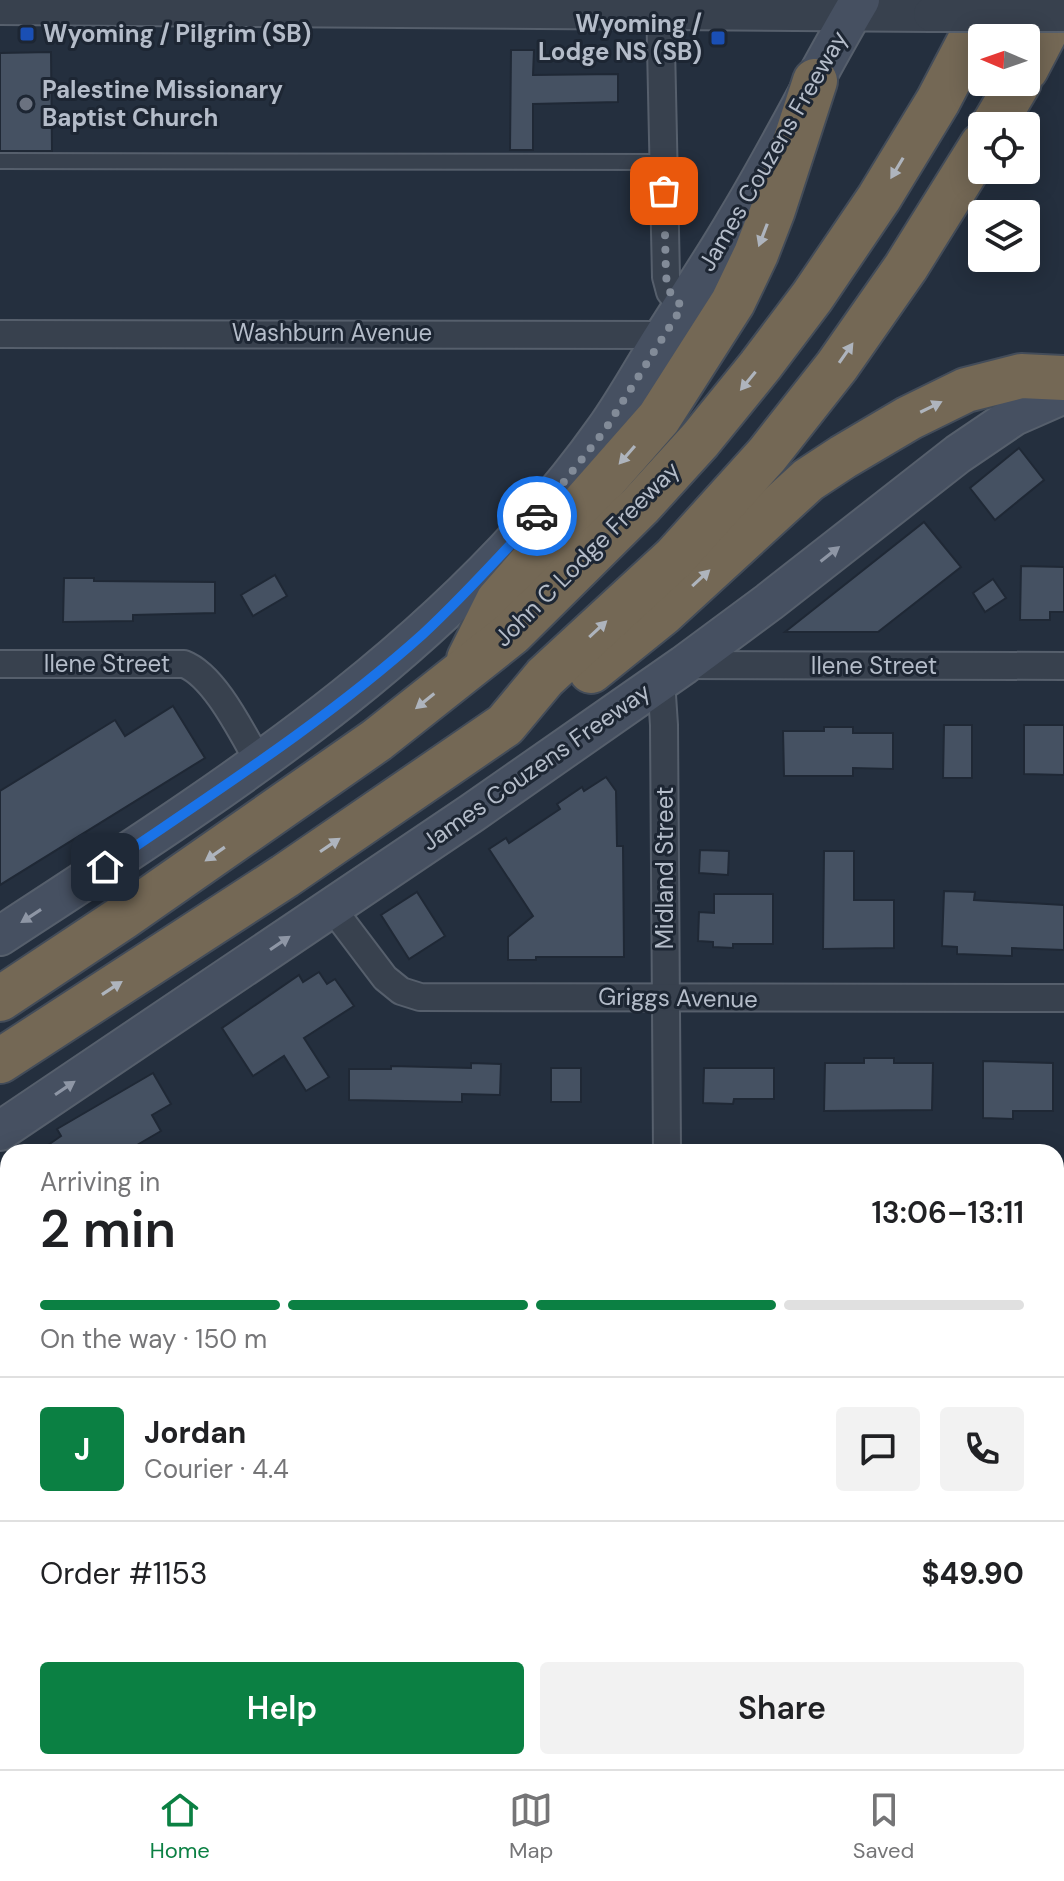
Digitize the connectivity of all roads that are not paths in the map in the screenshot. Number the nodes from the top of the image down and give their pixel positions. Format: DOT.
graph roads {
  1 [pos="991,0"];
  2 [pos="1062,0"];
  3 [pos="660,6"];
  4 [pos="856,6"];
  5 [pos="0,7"];
  6 [pos="1064,14"];
  7 [pos="1040,42"];
  8 [pos="815,81"];
  9 [pos="0,161"];
  10 [pos="663,162"];
  11 [pos="968,167"];
  12 [pos="673,321"];
  13 [pos="0,334"];
  14 [pos="1064,378"];
  15 [pos="1064,394"];
  16 [pos="0,664"];
  17 [pos="1064,666"];
  18 [pos="462,671"];
  19 [pos="672,673"];
  20 [pos="505,725"];
  21 [pos="259,762"];
  22 [pos="332,908"];
  23 [pos="0,936"];
  24 [pos="1064,998"];
  25 [pos="0,999"];
  26 [pos="666,999"];
  27 [pos="0,1061"];
  28 [pos="0,1131"];
  29 [pos="667,1144"];
  1 -- 18 [label="highway, John C Lodge Freeway, one-way"];
  2 -- 7 [label="highway"];
  3 -- 4 [label="street"];
  3 -- 5 [label="street"];
  3 -- 10 [label="street"];
  4 -- 6 [label="street, bridge"];
  4 -- 8 [label="main road, James Couzens Freeway"];
  8 -- 12 [label="main road, James Couzens Freeway"];
  8 -- 18 [label="highway, one-way"];
  9 -- 10 [label="lane"];
  10 -- 12 [label="street"];
  20 -- 11 [label="highway, one-way"];
  12 -- 13 [label="street, Washburn Avenue"];
  12 -- 21 [label="main road, James Couzens Freeway"];
  20 -- 14 [label="highway, one-way"];
  19 -- 15 [label="main road, James Couzens Freeway, one-way"];
  16 -- 21 [label="street, Ilene Street"];
  17 -- 19 [label="street, Ilene Street"];
  18 -- 25 [label="highway, John C Lodge Freeway, one-way"];
  19 -- 22 [label="main road, James Couzens Freeway"];
  19 -- 26 [label="street, Midland Street"];
  27 -- 20 [label="highway, one-way"];
  21 -- 23 [label="main road, James Couzens Freeway, one-way"];
  22 -- 26 [label="street, Griggs Avenue"];
  28 -- 22 [label="main road, James Couzens Freeway, one-way"];
  24 -- 26 [label="street, Griggs Avenue"];
  26 -- 29 [label="street, Midland Street"];
}
